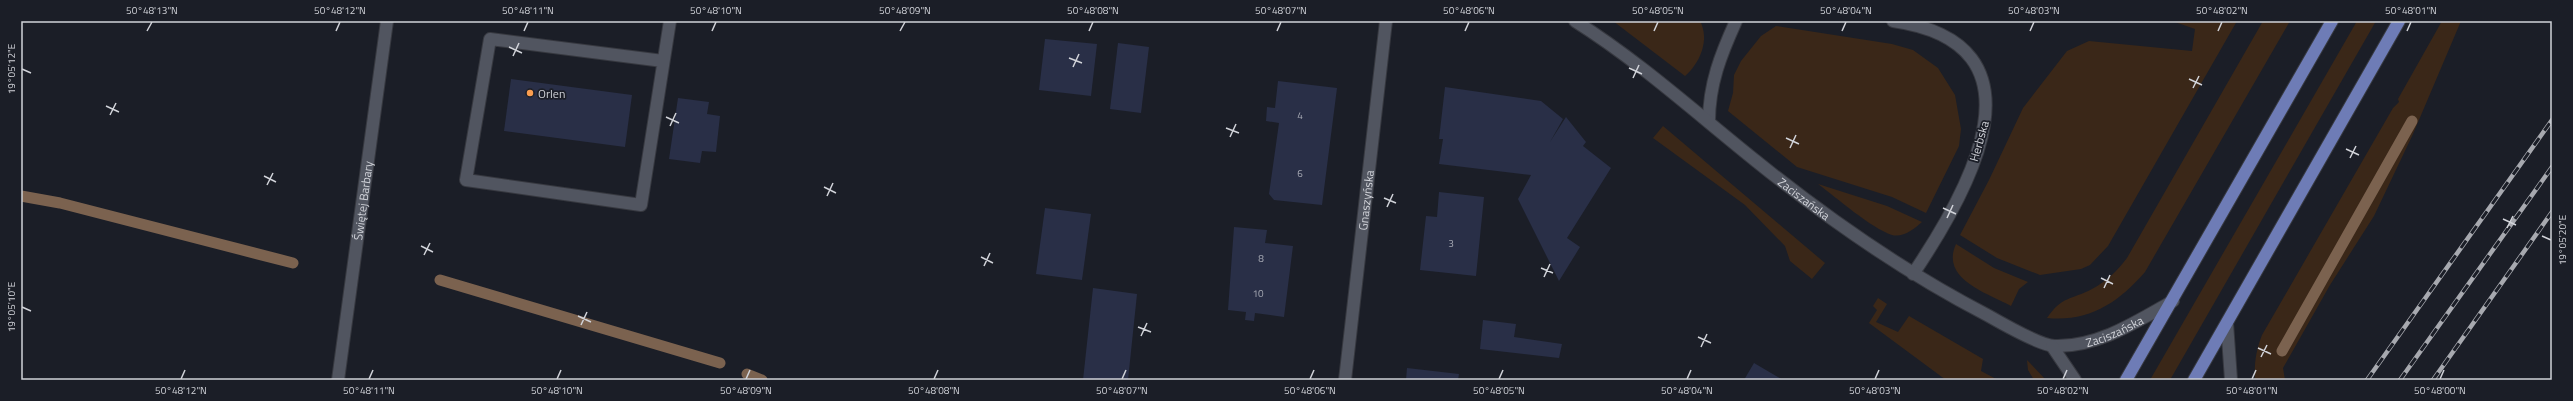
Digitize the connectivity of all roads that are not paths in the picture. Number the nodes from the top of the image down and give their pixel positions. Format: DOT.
graph roads {
  1 [pos="387,21"];
  2 [pos="670,21"];
  3 [pos="1386,21"];
  4 [pos="1575,21"];
  5 [pos="1736,21"];
  6 [pos="1893,21"];
  7 [pos="2332,21"];
  8 [pos="2399,21"];
  9 [pos="664,61"];
  10 [pos="1709,121"];
  11 [pos="1914,274"];
  12 [pos="2173,301"];
  13 [pos="2227,323"];
  14 [pos="2052,346"];
  15 [pos="338,380"];
  16 [pos="1345,380"];
  17 [pos="2075,380"];
  18 [pos="2126,380"];
  19 [pos="2194,380"];
  20 [pos="2230,380"];
  1 -- 15 [label="street, Świętej Barbary"];
  2 -- 9 [label="street"];
  3 -- 16 [label="street, Gnaszyńska"];
  4 -- 10 [label="street, Zaciszańska"];
  5 -- 10 [label="street"];
  6 -- 11 [label="street, Herbska"];
  7 -- 12 [label="main road"];
  8 -- 13 [label="main road"];
  9 -- 9 [label="street"];
  10 -- 11 [label="street, Zaciszańska"];
  11 -- 14 [label="street, Zaciszańska"];
  12 -- 14 [label="street, Zaciszańska"];
  12 -- 18 [label="main road"];
  13 -- 19 [label="main road"];
  13 -- 20 [label="street"];
  14 -- 17 [label="street"];
}
